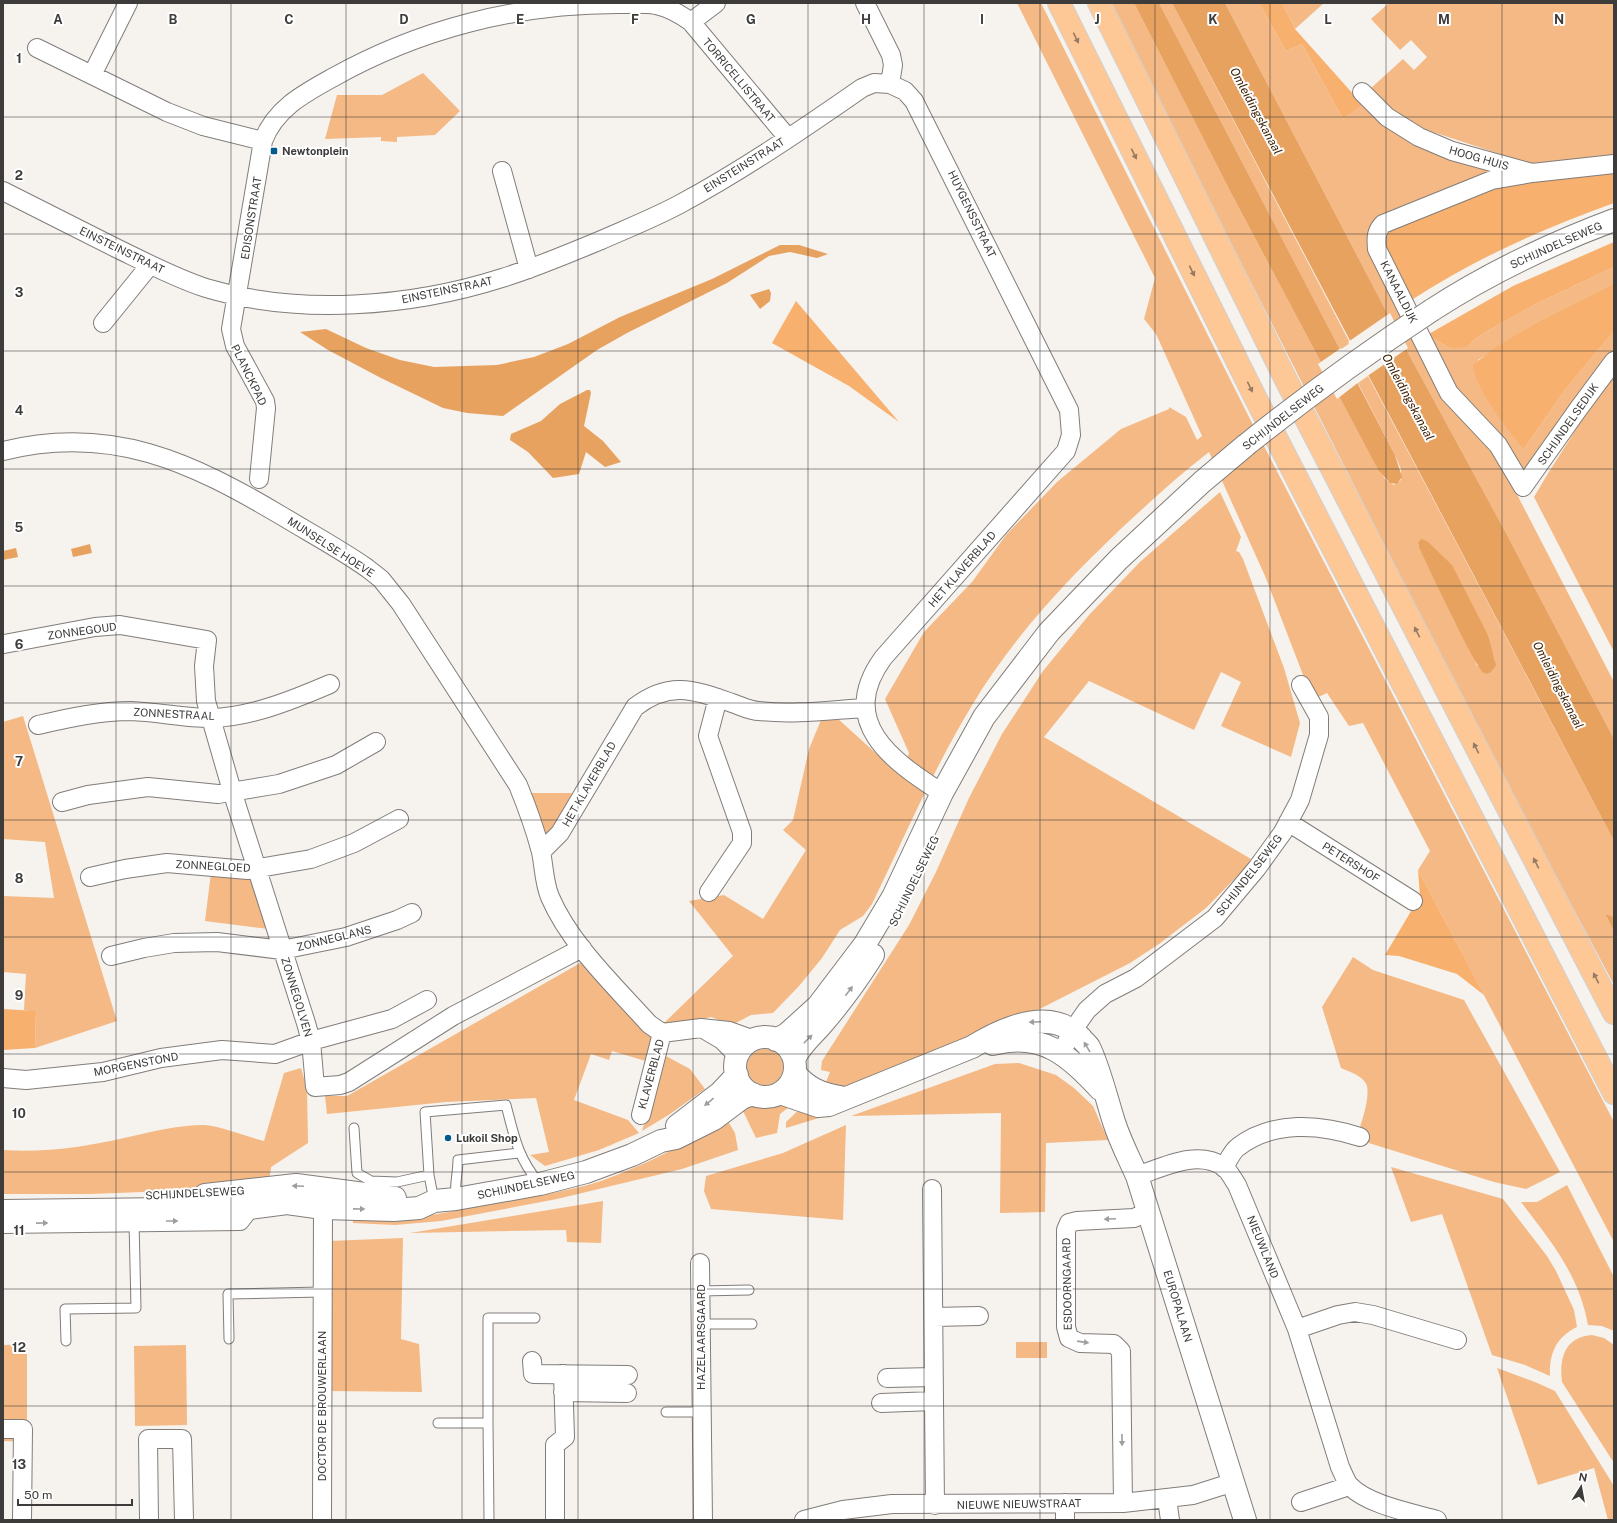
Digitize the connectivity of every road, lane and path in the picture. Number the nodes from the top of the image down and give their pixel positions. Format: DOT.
graph roads {
  1 [pos="128,3"];
  2 [pos="716,3"];
  3 [pos="865,3"];
  4 [pos="1059,3"];
  5 [pos="1099,3"];
  6 [pos="691,22"];
  7 [pos="37,48"];
  8 [pos="92,75"];
  9 [pos="890,84"];
  10 [pos="1362,92"];
  11 [pos="788,138"];
  12 [pos="263,142"];
  13 [pos="1614,164"];
  14 [pos="502,171"];
  15 [pos="1532,173"];
  16 [pos="3,191"];
  17 [pos="1614,220"];
  18 [pos="150,265"];
  19 [pos="529,269"];
  20 [pos="238,295"];
  21 [pos="103,323"];
  22 [pos="1614,361"];
  23 [pos="1071,435"];
  24 [pos="3,452"];
  25 [pos="259,479"];
  26 [pos="1523,487"];
  27 [pos="207,640"];
  28 [pos="4,644"];
  29 [pos="330,684"];
  30 [pos="1301,685"];
  31 [pos="1008,687"];
  32 [pos="718,698"];
  33 [pos="865,708"];
  34 [pos="211,718"];
  35 [pos="38,725"];
  36 [pos="376,742"];
  37 [pos="232,791"];
  38 [pos="942,793"];
  39 [pos="62,802"];
  40 [pos="944,818"];
  41 [pos="399,819"];
  42 [pos="1288,822"];
  43 [pos="541,852"];
  44 [pos="257,868"];
  45 [pos="90,877"];
  46 [pos="709,892"];
  47 [pos="1413,901"];
  48 [pos="412,913"];
  49 [pos="582,948"];
  50 [pos="282,950"];
  51 [pos="111,956"];
  52 [pos="427,1000"];
  53 [pos="1614,1013"];
  54 [pos="701,1028"];
  55 [pos="1073,1030"];
  56 [pos="662,1033"];
  57 [pos="754,1040"];
  58 [pos="776,1040"];
  59 [pos="311,1041"];
  60 [pos="972,1047"];
  61 [pos="1060,1053"];
  62 [pos="737,1066"];
  63 [pos="794,1066"];
  64 [pos="3,1078"];
  65 [pos="780,1093"];
  66 [pos="1614,1093"];
  67 [pos="753,1094"];
  68 [pos="1105,1095"];
  69 [pos="847,1098"];
  70 [pos="641,1114"];
  71 [pos="354,1128"];
  72 [pos="1360,1137"];
  73 [pos="661,1141"];
  74 [pos="519,1153"];
  75 [pos="1224,1168"];
  76 [pos="429,1175"];
  77 [pos="1137,1176"];
  78 [pos="540,1184"];
  79 [pos="932,1190"];
  80 [pos="352,1191"];
  81 [pos="3,1196"];
  82 [pos="456,1199"];
  83 [pos="434,1201"];
  84 [pos="250,1208"];
  85 [pos="323,1208"];
  86 [pos="3,1210"];
  87 [pos="1148,1212"];
  88 [pos="134,1222"];
  89 [pos="3,1224"];
  90 [pos="700,1263"];
  91 [pos="748,1290"];
  92 [pos="700,1291"];
  93 [pos="321,1292"];
  94 [pos="979,1316"];
  95 [pos="933,1317"];
  96 [pos="535,1318"];
  97 [pos="701,1324"];
  98 [pos="752,1324"];
  99 [pos="1297,1329"];
  100 [pos="229,1339"];
  101 [pos="1457,1340"];
  102 [pos="66,1341"];
  103 [pos="532,1361"];
  104 [pos="563,1374"];
  105 [pos="934,1377"];
  106 [pos="887,1378"];
  107 [pos="563,1392"];
  108 [pos="934,1401"];
  109 [pos="881,1403"];
  110 [pos="666,1412"];
  111 [pos="701,1412"];
  112 [pos="438,1423"];
  113 [pos="488,1423"];
  114 [pos="3,1429"];
  115 [pos="1234,1482"];
  116 [pos="1349,1486"];
  117 [pos="1167,1499"];
  118 [pos="1301,1502"];
  119 [pos="1123,1503"];
  120 [pos="935,1505"];
  121 [pos="1065,1512"];
  122 [pos="867,1513"];
  123 [pos="22,1520"];
  124 [pos="149,1520"];
  125 [pos="184,1520"];
  126 [pos="322,1520"];
  127 [pos="489,1520"];
  128 [pos="555,1520"];
  129 [pos="703,1520"];
  130 [pos="804,1520"];
  131 [pos="1170,1520"];
  132 [pos="1245,1520"];
  133 [pos="1437,1520"];
  1 -- 8 [label="street"];
  2 -- 6 [label="street"];
  3 -- 9 [label="street"];
  4 -- 66 [label="highway, one-way"];
  53 -- 5 [label="highway, one-way"];
  6 -- 11 [label="street, TORRICELLISTRAAT"];
  6 -- 12 [label="street"];
  7 -- 8 [label="street"];
  8 -- 12 [label="street"];
  9 -- 11 [label="street, EINSTEINSTRAAT"];
  9 -- 23 [label="street, HUYGENSSTRAAT"];
  10 -- 15 [label="street, HOOG HUIS"];
  11 -- 19 [label="street, EINSTEINSTRAAT"];
  12 -- 20 [label="street, EDISONSTRAAT"];
  13 -- 15 [label="street, HOOG HUIS"];
  14 -- 19 [label="street"];
  15 -- 26 [label="street, KANAALDIJK"];
  16 -- 18 [label="street, EINSTEINSTRAAT"];
  17 -- 31 [label="main road, SCHIJNDELSEWEG, bridge"];
  18 -- 20 [label="street, EINSTEINSTRAAT"];
  18 -- 21 [label="street"];
  19 -- 20 [label="street, EINSTEINSTRAAT"];
  20 -- 25 [label="street, PLANCKPAD"];
  22 -- 26 [label="street, SCHIJNDELSEDIJK"];
  23 -- 33 [label="street, HET KLAVERBLAD"];
  24 -- 43 [label="street, MUNSELSE HOEVE"];
  27 -- 28 [label="street, ZONNEGOUD"];
  27 -- 34 [label="street, ZONNEGOLVEN"];
  29 -- 34 [label="street, ZONNESTRAAL"];
  30 -- 42 [label="street, SCHIJNDELSEWEG"];
  31 -- 38 [label="main road, SCHIJNDELSEWEG"];
  31 -- 40 [label="main road, SCHIJNDELSEWEG"];
  32 -- 33 [label="street, HET KLAVERBLAD"];
  32 -- 43 [label="street, HET KLAVERBLAD"];
  32 -- 46 [label="street"];
  33 -- 38 [label="street, HET KLAVERBLAD"];
  34 -- 35 [label="street, ZONNESTRAAL"];
  34 -- 37 [label="street, ZONNEGOLVEN"];
  36 -- 37 [label="street"];
  37 -- 39 [label="street"];
  37 -- 44 [label="street, ZONNEGOLVEN"];
  38 -- 40 [label="main road"];
  38 -- 58 [label="main road, SCHIJNDELSEWEG"];
  63 -- 40 [label="main road, SCHIJNDELSEWEG, one-way"];
  41 -- 44 [label="street, ZONNEGLOED"];
  42 -- 47 [label="street, PETERSHOF"];
  42 -- 55 [label="street, SCHIJNDELSEWEG"];
  43 -- 49 [label="street"];
  44 -- 45 [label="street, ZONNEGLOED"];
  44 -- 50 [label="street, ZONNEGOLVEN"];
  48 -- 50 [label="street, ZONNEGLANS"];
  49 -- 56 [label="street"];
  49 -- 59 [label="street, ZONNEGOLVEN"];
  50 -- 51 [label="street, ZONNEGLANS"];
  50 -- 59 [label="street, ZONNEGOLVEN"];
  52 -- 59 [label="street, MORGENSTOND"];
  54 -- 56 [label="street"];
  54 -- 57 [label="street"];
  54 -- 62 [label="street"];
  55 -- 60 [label="main road, one-way"];
  55 -- 61 [label="street, SCHIJNDELSEWEG"];
  68 -- 55 [label="main road, EUROPALAAN, one-way"];
  56 -- 70 [label="street, KLAVERBLAD"];
  57 -- 58 [label="main road"];
  57 -- 62 [label="main road"];
  58 -- 63 [label="main road"];
  59 -- 64 [label="street, MORGENSTOND"];
  60 -- 61 [label="main road"];
  60 -- 69 [label="main road"];
  61 -- 68 [label="main road, EUROPALAAN"];
  62 -- 67 [label="main road"];
  62 -- 73 [label="main road, SCHIJNDELSEWEG, one-way"];
  63 -- 65 [label="main road"];
  63 -- 69 [label="main road"];
  65 -- 67 [label="main road"];
  65 -- 69 [label="main road"];
  67 -- 73 [label="main road, SCHIJNDELSEWEG"];
  68 -- 77 [label="main road, EUROPALAAN"];
  71 -- 76 [label="lane"];
  72 -- 75 [label="street"];
  73 -- 78 [label="main road, SCHIJNDELSEWEG"];
  74 -- 76 [label="lane"];
  74 -- 78 [label="lane"];
  74 -- 82 [label="lane"];
  75 -- 77 [label="street, NIEUWLAND"];
  75 -- 99 [label="street, NIEUWLAND"];
  76 -- 83 [label="lane"];
  77 -- 87 [label="main road, EUROPALAAN"];
  78 -- 82 [label="main road, SCHIJNDELSEWEG"];
  79 -- 95 [label="street"];
  80 -- 81 [label="main road, SCHIJNDELSEWEG, one-way"];
  80 -- 83 [label="main road, SCHIJNDELSEWEG"];
  80 -- 85 [label="main road"];
  82 -- 83 [label="main road, SCHIJNDELSEWEG"];
  85 -- 83 [label="main road, SCHIJNDELSEWEG, one-way"];
  84 -- 85 [label="main road, SCHIJNDELSEWEG"];
  84 -- 86 [label="main road, SCHIJNDELSEWEG"];
  88 -- 84 [label="street, SCHIJNDELSEWEG, one-way"];
  85 -- 93 [label="street, DOCTOR DE BROUWERLAAN"];
  87 -- 115 [label="main road, EUROPALAAN"];
  87 -- 119 [label="street, ESDOORNGAARD, one-way"];
  89 -- 88 [label="street, SCHIJNDELSEWEG, one-way"];
  88 -- 102 [label="lane"];
  90 -- 92 [label="street, HAZELAARSGAARD"];
  91 -- 92 [label="lane"];
  92 -- 97 [label="street, HAZELAARSGAARD"];
  93 -- 100 [label="lane"];
  93 -- 126 [label="street, DOCTOR DE BROUWERLAAN"];
  94 -- 95 [label="street"];
  95 -- 105 [label="street"];
  96 -- 113 [label="lane"];
  97 -- 98 [label="lane"];
  97 -- 111 [label="street, HAZELAARSGAARD"];
  99 -- 101 [label="street"];
  99 -- 116 [label="street, NIEUWLAND"];
  103 -- 104 [label="street"];
  104 -- 107 [label="street"];
  104 -- 107 [label="street"];
  105 -- 106 [label="street"];
  105 -- 108 [label="street"];
  107 -- 128 [label="street"];
  108 -- 109 [label="street"];
  108 -- 120 [label="street"];
  110 -- 111 [label="lane"];
  111 -- 129 [label="street, HAZELAARSGAARD"];
  112 -- 113 [label="lane"];
  113 -- 127 [label="lane"];
  114 -- 123 [label="street"];
  115 -- 117 [label="street, NIEUWE NIEUWSTRAAT"];
  115 -- 132 [label="main road, EUROPALAAN"];
  116 -- 118 [label="street"];
  116 -- 133 [label="street"];
  117 -- 119 [label="street, NIEUWE NIEUWSTRAAT"];
  117 -- 131 [label="street"];
  119 -- 121 [label="street, NIEUWE NIEUWSTRAAT"];
  120 -- 121 [label="street, NIEUWE NIEUWSTRAAT"];
  120 -- 122 [label="street, NIEUWE NIEUWSTRAAT"];
  122 -- 130 [label="street, NIEUWE NIEUWSTRAAT"];
  124 -- 125 [label="street"];
}
